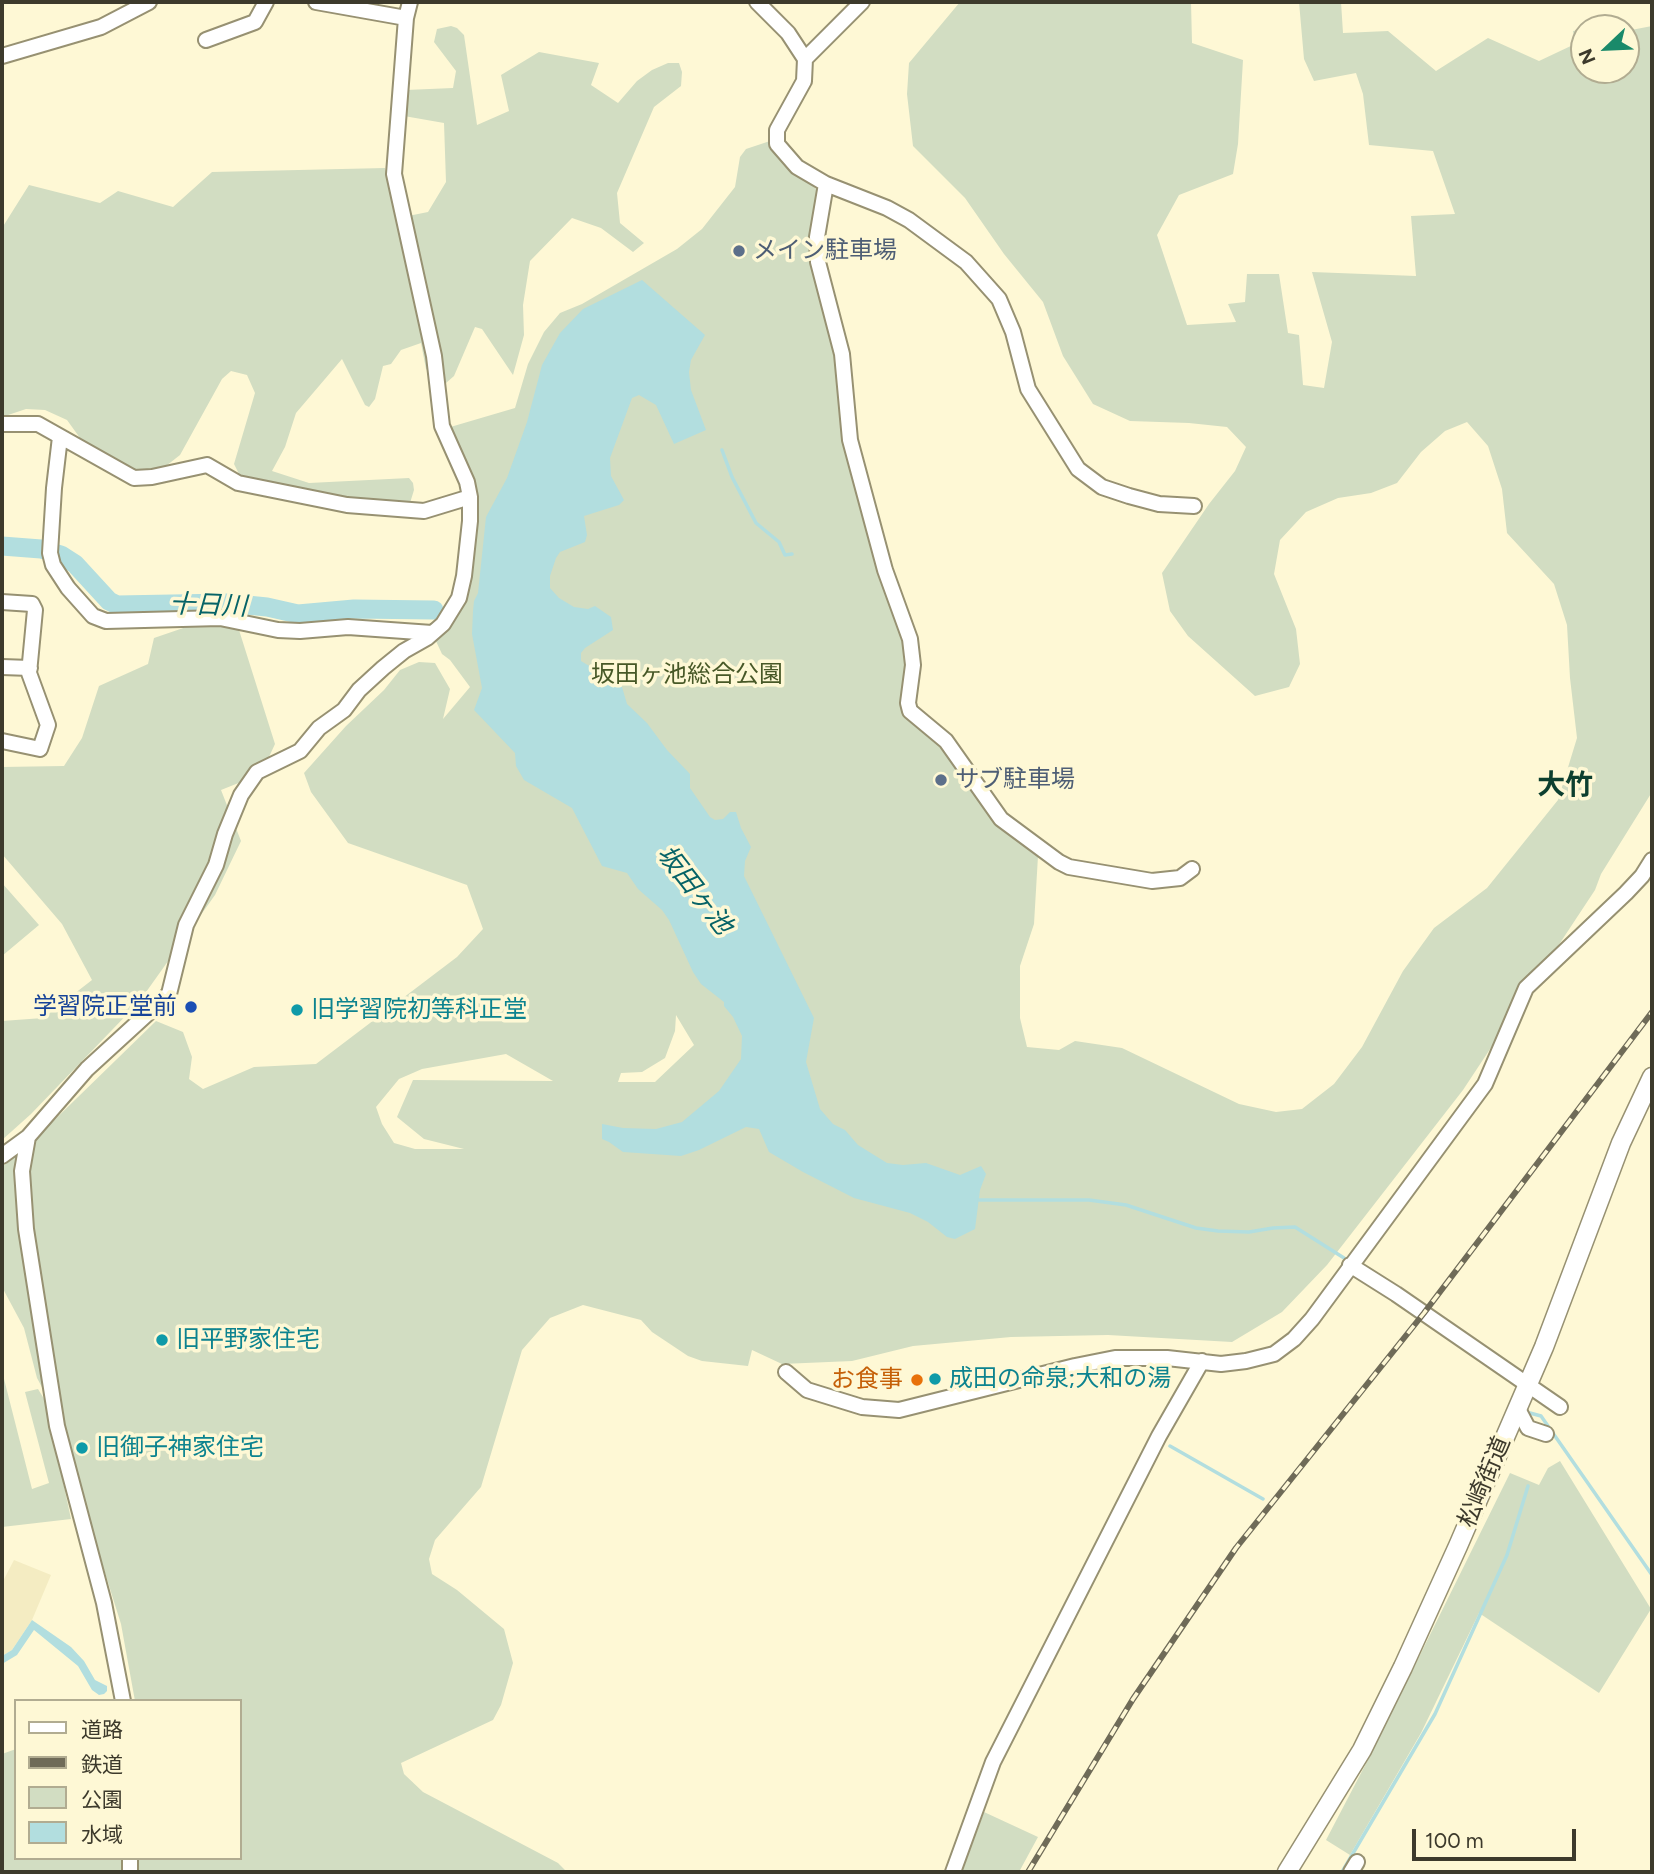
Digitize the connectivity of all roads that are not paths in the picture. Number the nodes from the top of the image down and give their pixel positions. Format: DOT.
graph roads {
  1 [pos="149,2"];
  2 [pos="266,2"];
  3 [pos="316,2"];
  4 [pos="410,2"];
  5 [pos="757,2"];
  6 [pos="862,2"];
  7 [pos="406,18"];
  8 [pos="206,40"];
  9 [pos="2,55"];
  10 [pos="805,59"];
  11 [pos="826,184"];
  12 [pos="2,424"];
  13 [pos="60,437"];
  14 [pos="470,497"];
  15 [pos="1194,506"];
  16 [pos="2,603"];
  17 [pos="432,633"];
  18 [pos="2,667"];
  19 [pos="30,668"];
  20 [pos="2,741"];
  21 [pos="1652,860"];
  22 [pos="1192,869"];
  23 [pos="1652,1077"];
  24 [pos="28,1137"];
  25 [pos="2,1156"];
  26 [pos="1349,1265"];
  27 [pos="1202,1361"];
  28 [pos="786,1372"];
  29 [pos="1528,1383"];
  30 [pos="1517,1407"];
  31 [pos="1560,1407"];
  32 [pos="1546,1434"];
  33 [pos="123,1699"];
  34 [pos="953,1872"];
  35 [pos="1287,1872"];
  1 -- 9 [label="street"];
  2 -- 8 [label="street"];
  3 -- 7 [label="street"];
  4 -- 7 [label="street"];
  5 -- 10 [label="street"];
  6 -- 10 [label="street"];
  7 -- 14 [label="street"];
  10 -- 11 [label="street"];
  11 -- 15 [label="street"];
  11 -- 22 [label="street"];
  12 -- 13 [label="street"];
  13 -- 14 [label="street"];
  13 -- 17 [label="street"];
  14 -- 17 [label="street"];
  16 -- 19 [label="street"];
  17 -- 24 [label="street"];
  18 -- 19 [label="street"];
  19 -- 20 [label="street"];
  21 -- 26 [label="street"];
  23 -- 29 [label="main road, 松崎街道"];
  24 -- 25 [label="street"];
  24 -- 33 [label="street"];
  26 -- 27 [label="street"];
  26 -- 29 [label="street"];
  27 -- 28 [label="street"];
  27 -- 34 [label="street"];
  29 -- 30 [label="main road, 松崎街道"];
  29 -- 31 [label="street"];
  30 -- 32 [label="street"];
  30 -- 35 [label="main road, 松崎街道"];
}
